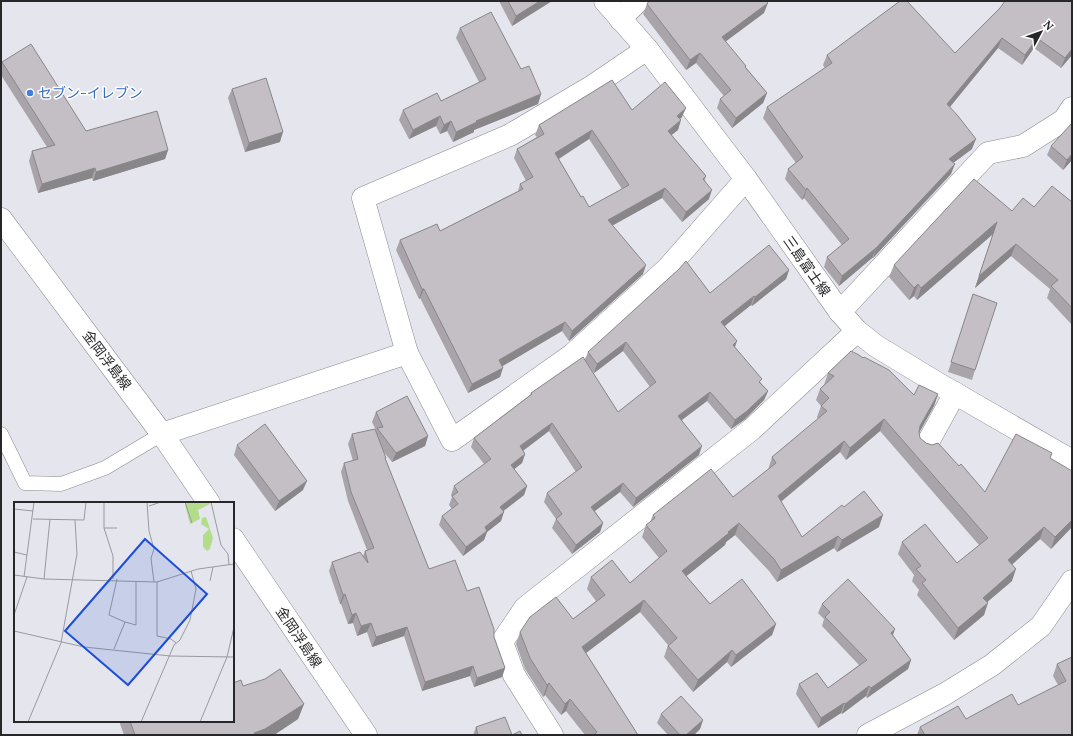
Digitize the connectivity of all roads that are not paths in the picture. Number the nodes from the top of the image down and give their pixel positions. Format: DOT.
graph roads {
  1 [pos="605,1"];
  2 [pos="638,1"];
  3 [pos="620,18"];
  4 [pos="647,49"];
  5 [pos="1072,108"];
  6 [pos="746,179"];
  7 [pos="1,219"];
  8 [pos="840,312"];
  9 [pos="857,332"];
  10 [pos="407,353"];
  11 [pos="955,393"];
  12 [pos="1,434"];
  13 [pos="162,434"];
  14 [pos="927,444"];
  15 [pos="1072,461"];
  16 [pos="208,502"];
  17 [pos="234,540"];
  18 [pos="1072,581"];
  19 [pos="366,735"];
  20 [pos="552,735"];
  21 [pos="868,735"];
  1 -- 3 [label="street, 三島富士線"];
  2 -- 3 [label="street"];
  3 -- 4 [label="street, 三島富士線"];
  4 -- 6 [label="street, 三島富士線"];
  4 -- 10 [label="street"];
  5 -- 8 [label="street"];
  6 -- 8 [label="street, 三島富士線"];
  6 -- 10 [label="street"];
  7 -- 13 [label="street, 金岡浮島線"];
  8 -- 9 [label="street, 三島富士線"];
  9 -- 11 [label="street, 三島富士線"];
  9 -- 20 [label="street"];
  10 -- 13 [label="street"];
  11 -- 14 [label="street"];
  11 -- 15 [label="street, 三島富士線"];
  12 -- 13 [label="lane"];
  13 -- 16 [label="street, 金岡浮島線"];
  17 -- 19 [label="street, 金岡浮島線"];
  18 -- 21 [label="street"];
}
